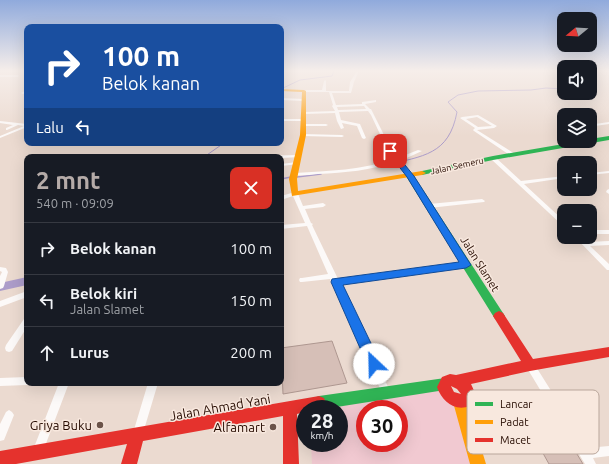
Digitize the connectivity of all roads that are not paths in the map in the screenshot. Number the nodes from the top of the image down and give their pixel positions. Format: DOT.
graph roads {
  1 [pos="293,93"];
  2 [pos="316,93"];
  3 [pos="330,93"];
  4 [pos="304,95"];
  5 [pos="284,99"];
  6 [pos="375,102"];
  7 [pos="365,105"];
  8 [pos="334,106"];
  9 [pos="370,110"];
  10 [pos="336,112"];
  11 [pos="284,120"];
  12 [pos="303,120"];
  13 [pos="339,121"];
  14 [pos="0,122"];
  15 [pos="6,123"];
  16 [pos="609,123"];
  17 [pos="17,124"];
  18 [pos="0,125"];
  19 [pos="24,125"];
  20 [pos="326,125"];
  21 [pos="597,125"];
  22 [pos="24,126"];
  23 [pos="342,128"];
  24 [pos="477,128"];
  25 [pos="7,129"];
  26 [pos="302,135"];
  27 [pos="342,136"];
  28 [pos="0,137"];
  29 [pos="364,138"];
  30 [pos="609,138"];
  31 [pos="420,151"];
  32 [pos="513,155"];
  33 [pos="494,158"];
  34 [pos="284,159"];
  35 [pos="298,160"];
  36 [pos="398,162"];
  37 [pos="284,164"];
  38 [pos="609,172"];
  39 [pos="597,173"];
  40 [pos="294,176"];
  41 [pos="410,176"];
  42 [pos="557,178"];
  43 [pos="520,183"];
  44 [pos="295,194"];
  45 [pos="284,197"];
  46 [pos="482,201"];
  47 [pos="323,205"];
  48 [pos="429,206"];
  49 [pos="302,208"];
  50 [pos="557,217"];
  51 [pos="310,224"];
  52 [pos="284,227"];
  53 [pos="597,232"];
  54 [pos="609,232"];
  55 [pos="609,243"];
  56 [pos="585,244"];
  57 [pos="597,244"];
  58 [pos="466,265"];
  59 [pos="609,268"];
  60 [pos="3,270"];
  61 [pos="335,279"];
  62 [pos="302,280"];
  63 [pos="1,283"];
  64 [pos="24,295"];
  65 [pos="0,304"];
  66 [pos="24,326"];
  67 [pos="9,348"];
  68 [pos="609,352"];
  69 [pos="530,365"];
  70 [pos="24,381"];
  71 [pos="458,381"];
  72 [pos="0,382"];
  73 [pos="445,384"];
  74 [pos="63,386"];
  75 [pos="152,386"];
  76 [pos="467,390"];
  77 [pos="545,390"];
  78 [pos="386,392"];
  79 [pos="467,399"];
  80 [pos="460,402"];
  81 [pos="290,408"];
  82 [pos="9,415"];
  83 [pos="467,426"];
  84 [pos="138,434"];
  85 [pos="0,436"];
  86 [pos="609,451"];
  87 [pos="37,452"];
  88 [pos="599,452"];
  89 [pos="475,454"];
  90 [pos="585,454"];
  91 [pos="0,458"];
  92 [pos="129,464"];
  93 [pos="291,464"];
  94 [pos="478,464"];
  95 [pos="591,464"];
  1 -- 4 [label="street"];
  2 -- 4 [label="street"];
  3 -- 8 [label="street"];
  4 -- 5 [label="street"];
  4 -- 12 [label="street"];
  6 -- 7 [label="street"];
  7 -- 8 [label="street"];
  7 -- 9 [label="street"];
  8 -- 10 [label="street"];
  9 -- 10 [label="street"];
  9 -- 36 [label="street"];
  10 -- 12 [label="street"];
  10 -- 13 [label="street"];
  11 -- 12 [label="street"];
  12 -- 20 [label="street"];
  12 -- 26 [label="street"];
  13 -- 23 [label="street"];
  13 -- 29 [label="street"];
  14 -- 15 [label="street"];
  15 -- 17 [label="street"];
  15 -- 18 [label="street"];
  16 -- 21 [label="street"];
  17 -- 19 [label="street"];
  17 -- 25 [label="street"];
  22 -- 28 [label="street"];
  24 -- 24 [label="street"];
  24 -- 32 [label="street"];
  26 -- 27 [label="street"];
  26 -- 35 [label="street"];
  30 -- 32 [label="street, Jalan Semeru"];
  31 -- 36 [label="street"];
  32 -- 33 [label="street, Jalan Semeru"];
  33 -- 41 [label="street, Jalan Semeru"];
  33 -- 43 [label="street"];
  34 -- 35 [label="street"];
  35 -- 37 [label="street"];
  35 -- 40 [label="street"];
  36 -- 40 [label="street"];
  36 -- 41 [label="street"];
  38 -- 39 [label="street"];
  40 -- 44 [label="street"];
  41 -- 44 [label="street, Jalan Semeru"];
  41 -- 48 [label="street, Jalan Slamet"];
  42 -- 43 [label="street"];
  43 -- 50 [label="street"];
  44 -- 45 [label="street, Jalan Semeru"];
  44 -- 49 [label="street"];
  46 -- 48 [label="street"];
  47 -- 49 [label="street"];
  48 -- 58 [label="street, Jalan Slamet"];
  49 -- 51 [label="street"];
  51 -- 52 [label="street"];
  51 -- 61 [label="street"];
  53 -- 54 [label="street"];
  55 -- 57 [label="street"];
  56 -- 59 [label="street"];
  58 -- 61 [label="street"];
  58 -- 69 [label="street, Jalan Slamet"];
  60 -- 63 [label="street"];
  61 -- 62 [label="street"];
  61 -- 78 [label="street"];
  64 -- 65 [label="street"];
  66 -- 67 [label="street"];
  68 -- 69 [label="street"];
  69 -- 71 [label="street"];
  69 -- 77 [label="street"];
  70 -- 72 [label="street"];
  71 -- 73 [label="street"];
  71 -- 76 [label="street"];
  73 -- 78 [label="street, Jalan Ahmad Yani"];
  73 -- 80 [label="street"];
  74 -- 87 [label="street"];
  75 -- 84 [label="street"];
  78 -- 81 [label="street, Jalan Ahmad Yani"];
  79 -- 80 [label="street"];
  80 -- 83 [label="street"];
  81 -- 84 [label="street, Jalan Ahmad Yani"];
  81 -- 93 [label="street"];
  82 -- 85 [label="street"];
  84 -- 87 [label="street, Jalan Ahmad Yani"];
  84 -- 92 [label="street"];
  86 -- 88 [label="street"];
  87 -- 91 [label="street, Jalan Ahmad Yani"];
  89 -- 94 [label="street"];
  90 -- 95 [label="street"];
}
